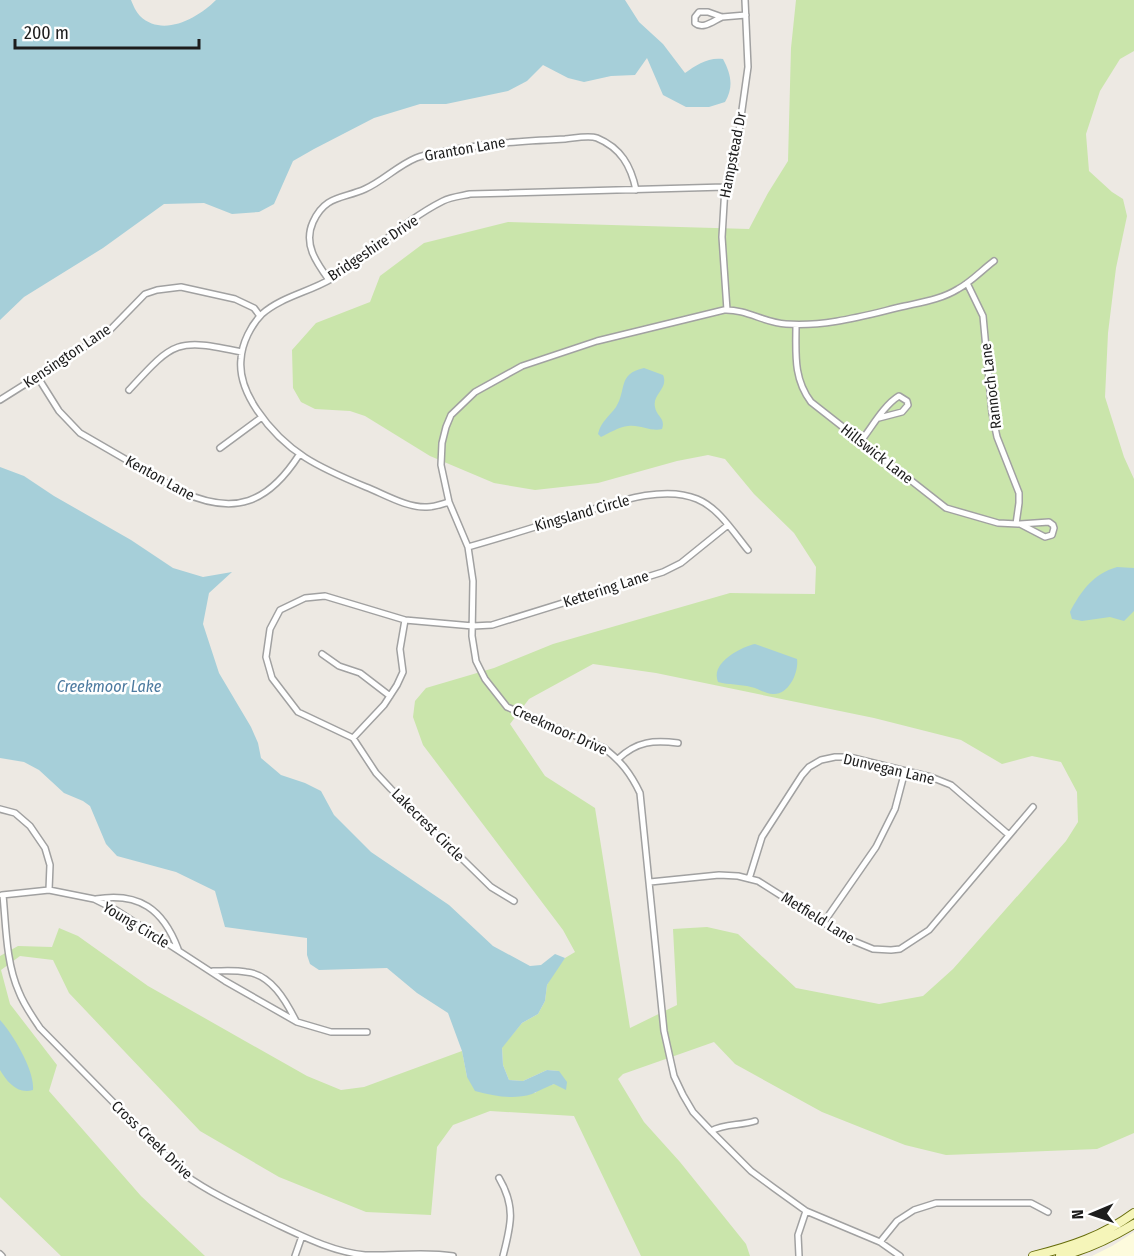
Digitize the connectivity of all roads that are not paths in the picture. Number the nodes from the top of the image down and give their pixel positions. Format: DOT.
graph roads {
  1 [pos="745,0"];
  2 [pos="746,15"];
  3 [pos="722,17"];
  4 [pos="725,187"];
  5 [pos="636,190"];
  6 [pos="994,261"];
  7 [pos="329,280"];
  8 [pos="967,283"];
  9 [pos="727,310"];
  10 [pos="260,316"];
  11 [pos="796,325"];
  12 [pos="242,352"];
  13 [pos="37,376"];
  14 [pos="129,390"];
  15 [pos="0,400"];
  16 [pos="262,417"];
  17 [pos="879,418"];
  18 [pos="861,441"];
  19 [pos="220,448"];
  20 [pos="299,455"];
  21 [pos="449,502"];
  22 [pos="1018,524"];
  23 [pos="728,525"];
  24 [pos="468,547"];
  25 [pos="748,550"];
  26 [pos="405,620"];
  27 [pos="473,626"];
  28 [pos="322,654"];
  29 [pos="390,696"];
  30 [pos="353,738"];
  31 [pos="678,743"];
  32 [pos="618,759"];
  33 [pos="905,771"];
  34 [pos="1033,807"];
  35 [pos="0,809"];
  36 [pos="1009,835"];
  37 [pos="749,879"];
  38 [pos="650,882"];
  39 [pos="49,890"];
  40 [pos="2,895"];
  41 [pos="94,899"];
  42 [pos="514,901"];
  43 [pos="824,922"];
  44 [pos="178,951"];
  45 [pos="213,971"];
  46 [pos="297,1022"];
  47 [pos="368,1032"];
  48 [pos="755,1121"];
  49 [pos="711,1131"];
  50 [pos="499,1178"];
  51 [pos="806,1211"];
  52 [pos="1048,1212"];
  53 [pos="1134,1213"];
  54 [pos="1134,1224"];
  55 [pos="302,1236"];
  56 [pos="880,1242"];
  57 [pos="295,1256"];
  58 [pos="453,1256"];
  59 [pos="503,1256"];
  60 [pos="798,1256"];
  61 [pos="900,1256"];
  62 [pos="1033,1256"];
  63 [pos="1060,1256"];
  1 -- 2 [label="street, Hampstead Dr"];
  2 -- 3 [label="street"];
  2 -- 4 [label="street, Hampstead Dr"];
  3 -- 3 [label="street"];
  4 -- 5 [label="street, Bridgeshire Drive"];
  4 -- 9 [label="street, Hampstead Dr"];
  5 -- 7 [label="street, Bridgeshire Drive"];
  5 -- 7 [label="street, Granton Lane"];
  6 -- 8 [label="street, Creekmoor Drive"];
  7 -- 10 [label="street, Bridgeshire Drive"];
  8 -- 11 [label="street, Creekmoor Drive"];
  8 -- 22 [label="street, Rannoch Lane"];
  9 -- 11 [label="street, Creekmoor Drive"];
  9 -- 21 [label="street, Creekmoor Drive"];
  10 -- 12 [label="street, Bridgeshire Drive"];
  10 -- 13 [label="street, Kensington Lane"];
  11 -- 18 [label="street, Hillswick Lane"];
  12 -- 14 [label="street"];
  12 -- 16 [label="street, Bridgeshire Drive"];
  13 -- 15 [label="street, Kensington Lane"];
  13 -- 20 [label="street, Kenton Lane"];
  16 -- 19 [label="street"];
  16 -- 20 [label="street, Bridgeshire Drive"];
  17 -- 17 [label="street"];
  17 -- 18 [label="street"];
  18 -- 22 [label="street, Hillswick Lane"];
  20 -- 21 [label="street, Bridgeshire Drive"];
  21 -- 24 [label="street, Creekmoor Drive"];
  22 -- 22 [label="street"];
  23 -- 24 [label="street, Kingsland Circle"];
  23 -- 25 [label="street, Kingsland Circle"];
  23 -- 27 [label="street, Kettering Lane"];
  24 -- 27 [label="street, Creekmoor Drive"];
  26 -- 27 [label="street"];
  26 -- 29 [label="street"];
  26 -- 30 [label="street"];
  27 -- 32 [label="street, Creekmoor Drive"];
  28 -- 29 [label="street"];
  29 -- 30 [label="street"];
  30 -- 42 [label="street, Lakecrest Circle"];
  31 -- 32 [label="street"];
  32 -- 38 [label="street, Creekmoor Drive"];
  33 -- 36 [label="street, Dunvegan Lane"];
  33 -- 37 [label="street, Dunvegan Lane"];
  33 -- 43 [label="street"];
  34 -- 36 [label="street, Metfield Lane"];
  35 -- 39 [label="street"];
  36 -- 43 [label="street, Metfield Lane"];
  37 -- 38 [label="street, Metfield Lane"];
  37 -- 43 [label="street, Metfield Lane"];
  38 -- 49 [label="street, Creekmoor Drive"];
  39 -- 40 [label="street, Young Circle"];
  39 -- 41 [label="street, Young Circle"];
  40 -- 55 [label="street, Cross Creek Drive"];
  41 -- 44 [label="street, Young Circle"];
  41 -- 44 [label="street, Young Circle"];
  44 -- 45 [label="street, Young Circle"];
  45 -- 46 [label="street, Young Circle"];
  45 -- 46 [label="street, Young Circle"];
  46 -- 47 [label="street, Young Circle"];
  48 -- 49 [label="street"];
  49 -- 51 [label="street, Creekmoor Drive"];
  50 -- 59 [label="street"];
  51 -- 56 [label="street, Creekmoor Drive"];
  51 -- 60 [label="street"];
  52 -- 56 [label="street"];
  53 -- 62 [label="street"];
  54 -- 63 [label="street"];
  55 -- 57 [label="street"];
  55 -- 58 [label="street, Cross Creek Drive"];
  56 -- 61 [label="street, Creekmoor Drive"];
}
